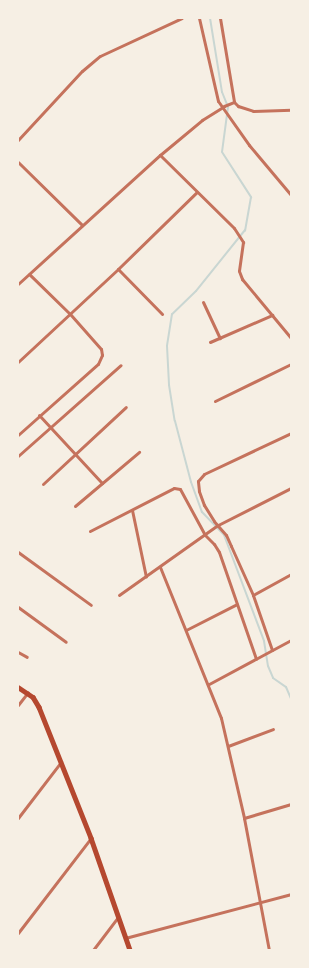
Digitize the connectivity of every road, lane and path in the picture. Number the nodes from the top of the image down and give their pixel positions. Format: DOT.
graph roads {
  1 [pos="182,18"];
  2 [pos="199,18"];
  3 [pos="220,18"];
  4 [pos="233,102"];
  5 [pos="223,106"];
  6 [pos="291,110"];
  7 [pos="18,140"];
  8 [pos="160,155"];
  9 [pos="18,162"];
  10 [pos="197,192"];
  11 [pos="291,195"];
  12 [pos="82,225"];
  13 [pos="118,269"];
  14 [pos="29,274"];
  15 [pos="18,284"];
  16 [pos="203,302"];
  17 [pos="70,314"];
  18 [pos="162,314"];
  19 [pos="272,315"];
  20 [pos="220,338"];
  21 [pos="291,338"];
  22 [pos="210,342"];
  23 [pos="18,362"];
  24 [pos="291,364"];
  25 [pos="121,365"];
  26 [pos="215,400"];
  27 [pos="126,407"];
  28 [pos="39,416"];
  29 [pos="51,428"];
  30 [pos="291,433"];
  31 [pos="18,435"];
  32 [pos="139,452"];
  33 [pos="75,454"];
  34 [pos="18,456"];
  35 [pos="102,483"];
  36 [pos="43,484"];
  37 [pos="291,488"];
  38 [pos="75,506"];
  39 [pos="132,510"];
  40 [pos="217,525"];
  41 [pos="90,531"];
  42 [pos="205,535"];
  43 [pos="18,552"];
  44 [pos="160,567"];
  45 [pos="291,574"];
  46 [pos="146,577"];
  47 [pos="119,595"];
  48 [pos="253,595"];
  49 [pos="237,604"];
  50 [pos="91,605"];
  51 [pos="18,607"];
  52 [pos="186,630"];
  53 [pos="291,640"];
  54 [pos="66,642"];
  55 [pos="270,651"];
  56 [pos="18,652"];
  57 [pos="28,657"];
  58 [pos="256,659"];
  59 [pos="209,684"];
  60 [pos="18,687"];
  61 [pos="28,692"];
  62 [pos="18,706"];
  63 [pos="273,729"];
  64 [pos="228,746"];
  65 [pos="61,762"];
  66 [pos="291,804"];
  67 [pos="18,818"];
  68 [pos="244,818"];
  69 [pos="90,838"];
  70 [pos="291,894"];
  71 [pos="260,902"];
  72 [pos="118,917"];
  73 [pos="18,933"];
  74 [pos="125,938"];
  75 [pos="93,950"];
  76 [pos="130,950"];
  77 [pos="270,950"];
  1 -- 7 [label="street"];
  2 -- 5 [label="street"];
  3 -- 4 [label="street"];
  4 -- 5 [label="street"];
  4 -- 6 [label="street"];
  5 -- 8 [label="street"];
  5 -- 11 [label="street"];
  8 -- 10 [label="street"];
  8 -- 12 [label="street"];
  9 -- 12 [label="street"];
  10 -- 13 [label="street"];
  10 -- 19 [label="street"];
  12 -- 14 [label="street"];
  13 -- 17 [label="street"];
  13 -- 18 [label="street"];
  14 -- 15 [label="street"];
  14 -- 17 [label="street"];
  16 -- 20 [label="street"];
  17 -- 23 [label="street"];
  17 -- 28 [label="street"];
  19 -- 20 [label="street"];
  19 -- 21 [label="street"];
  20 -- 22 [label="street"];
  24 -- 26 [label="street"];
  25 -- 29 [label="street"];
  27 -- 33 [label="street"];
  28 -- 29 [label="street"];
  28 -- 31 [label="street"];
  29 -- 33 [label="street"];
  29 -- 34 [label="street"];
  30 -- 40 [label="street"];
  32 -- 35 [label="street"];
  33 -- 35 [label="street"];
  33 -- 36 [label="street"];
  35 -- 38 [label="street"];
  37 -- 40 [label="street"];
  39 -- 41 [label="street"];
  39 -- 42 [label="street"];
  39 -- 46 [label="street"];
  40 -- 42 [label="street"];
  40 -- 48 [label="street"];
  42 -- 44 [label="street"];
  42 -- 49 [label="street"];
  43 -- 50 [label="street"];
  44 -- 46 [label="street"];
  44 -- 52 [label="street"];
  45 -- 48 [label="street"];
  46 -- 47 [label="street"];
  48 -- 55 [label="street"];
  49 -- 52 [label="street"];
  49 -- 58 [label="street"];
  51 -- 54 [label="street"];
  52 -- 59 [label="street"];
  53 -- 55 [label="street"];
  55 -- 58 [label="street"];
  56 -- 57 [label="street"];
  58 -- 59 [label="street"];
  59 -- 64 [label="street"];
  60 -- 61 [label="main road"];
  61 -- 62 [label="street"];
  61 -- 65 [label="main road"];
  63 -- 64 [label="street"];
  64 -- 68 [label="street"];
  65 -- 67 [label="street"];
  65 -- 69 [label="main road"];
  66 -- 68 [label="street"];
  68 -- 71 [label="street"];
  69 -- 72 [label="main road"];
  69 -- 73 [label="street"];
  70 -- 71 [label="street"];
  71 -- 74 [label="street"];
  71 -- 77 [label="street"];
  72 -- 74 [label="main road"];
  72 -- 75 [label="street"];
  74 -- 76 [label="main road"];
}
